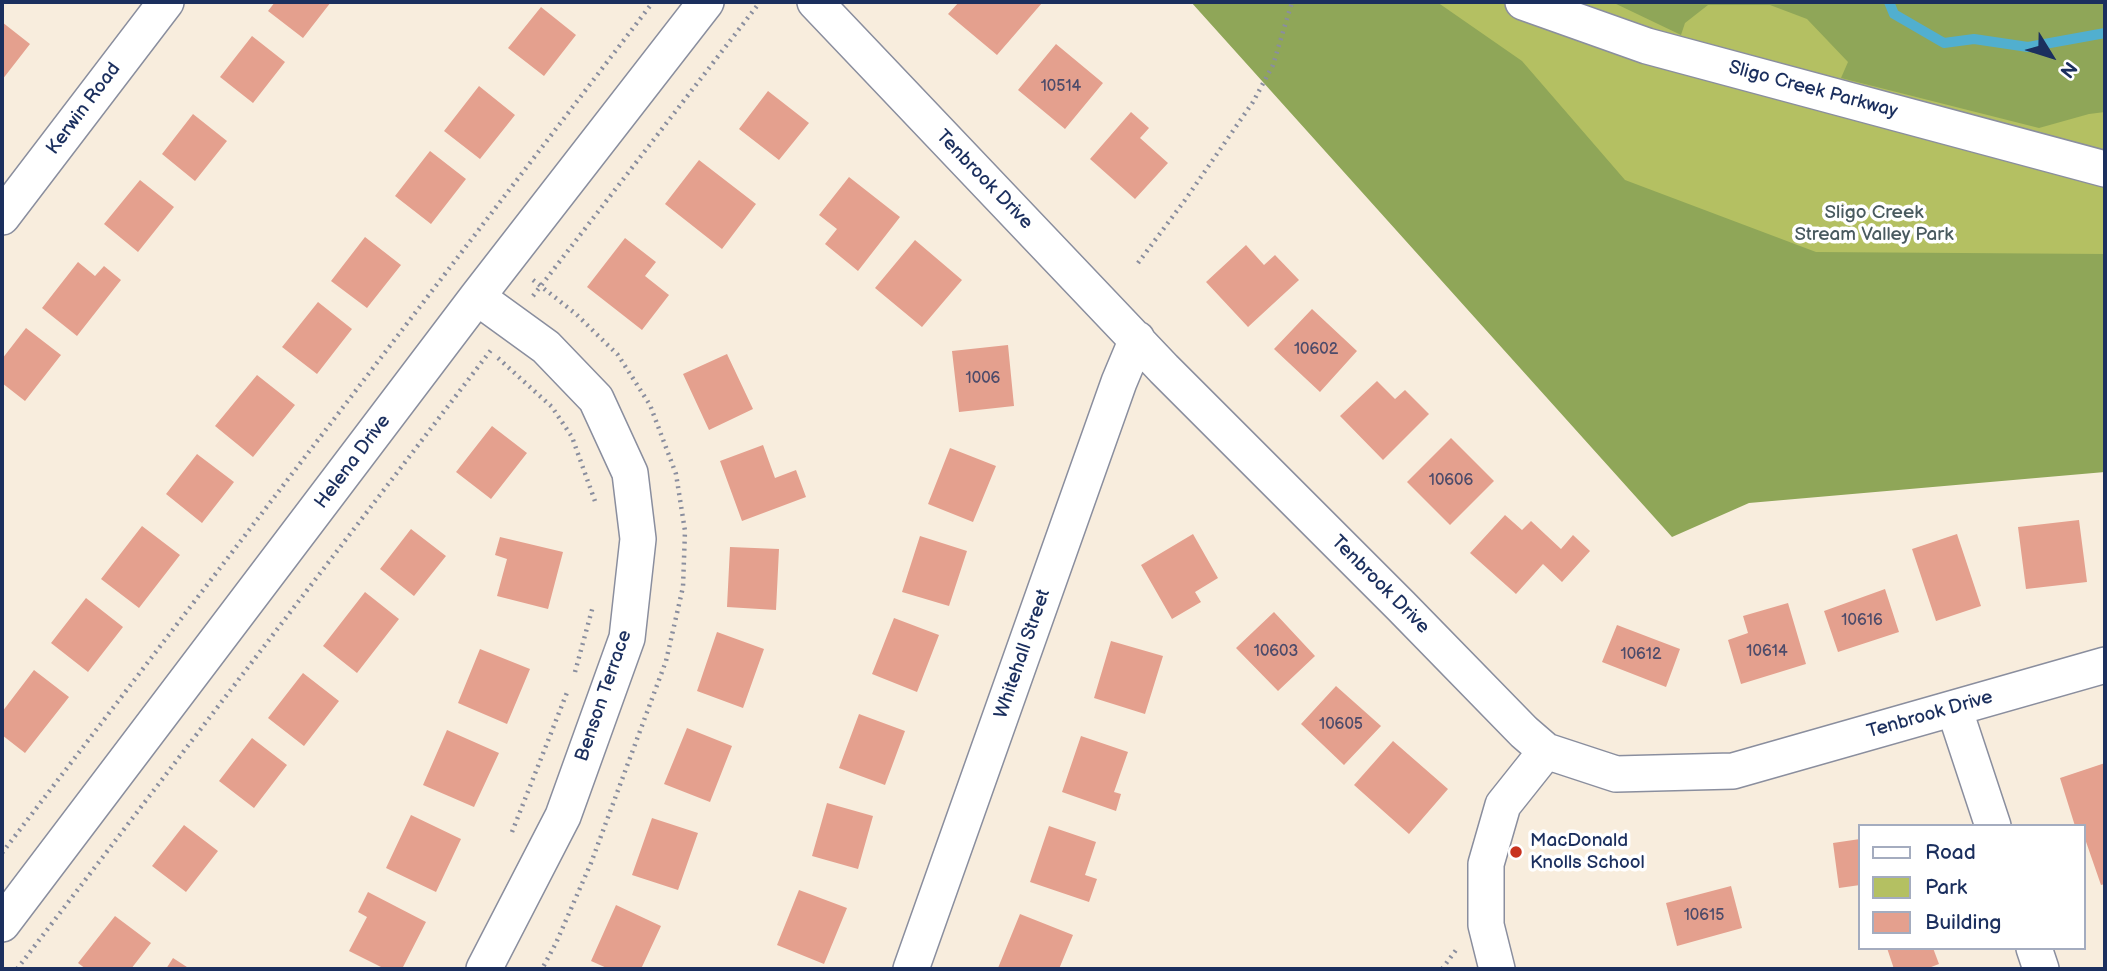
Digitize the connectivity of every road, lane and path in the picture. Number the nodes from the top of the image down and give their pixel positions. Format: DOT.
graph roads {
  1 [pos="166,2"];
  2 [pos="653,2"];
  3 [pos="706,2"];
  4 [pos="760,2"];
  5 [pos="815,2"];
  6 [pos="1292,2"];
  7 [pos="1523,2"];
  8 [pos="2105,169"];
  9 [pos="2,217"];
  10 [pos="1138,262"];
  11 [pos="477,297"];
  12 [pos="512,323"];
  13 [pos="456,325"];
  14 [pos="1137,339"];
  15 [pos="490,352"];
  16 [pos="598,511"];
  17 [pos="596,594"];
  18 [pos="2105,665"];
  19 [pos="1954,708"];
  20 [pos="1546,751"];
  21 [pos="1992,824"];
  22 [pos="508,842"];
  23 [pos="2,853"];
  24 [pos="2,923"];
  25 [pos="2035,950"];
  26 [pos="17,969"];
  27 [pos="484,969"];
  28 [pos="912,969"];
  29 [pos="1497,969"];
  30 [pos="2041,969"];
  1 -- 9 [label="street, Kerwin Road"];
  2 -- 23 [label="path"];
  3 -- 11 [label="street, Helena Drive"];
  4 -- 12 [label="path"];
  5 -- 14 [label="street, Tenbrook Drive"];
  6 -- 10 [label="path"];
  7 -- 8 [label="street, Sligo Creek Parkway"];
  11 -- 12 [label="street, Benson Terrace"];
  11 -- 13 [label="street, Helena Drive"];
  12 -- 15 [label="path"];
  12 -- 27 [label="street, Benson Terrace"];
  13 -- 15 [label="path"];
  13 -- 24 [label="street, Helena Drive"];
  14 -- 20 [label="street, Tenbrook Drive"];
  14 -- 28 [label="street, Whitehall Street"];
  15 -- 16 [label="path"];
  15 -- 26 [label="path"];
  17 -- 22 [label="path"];
  18 -- 19 [label="street, Tenbrook Drive"];
  19 -- 20 [label="street, Tenbrook Drive"];
  19 -- 21 [label="street"];
  20 -- 29 [label="street"];
  25 -- 30 [label="street"];
}
